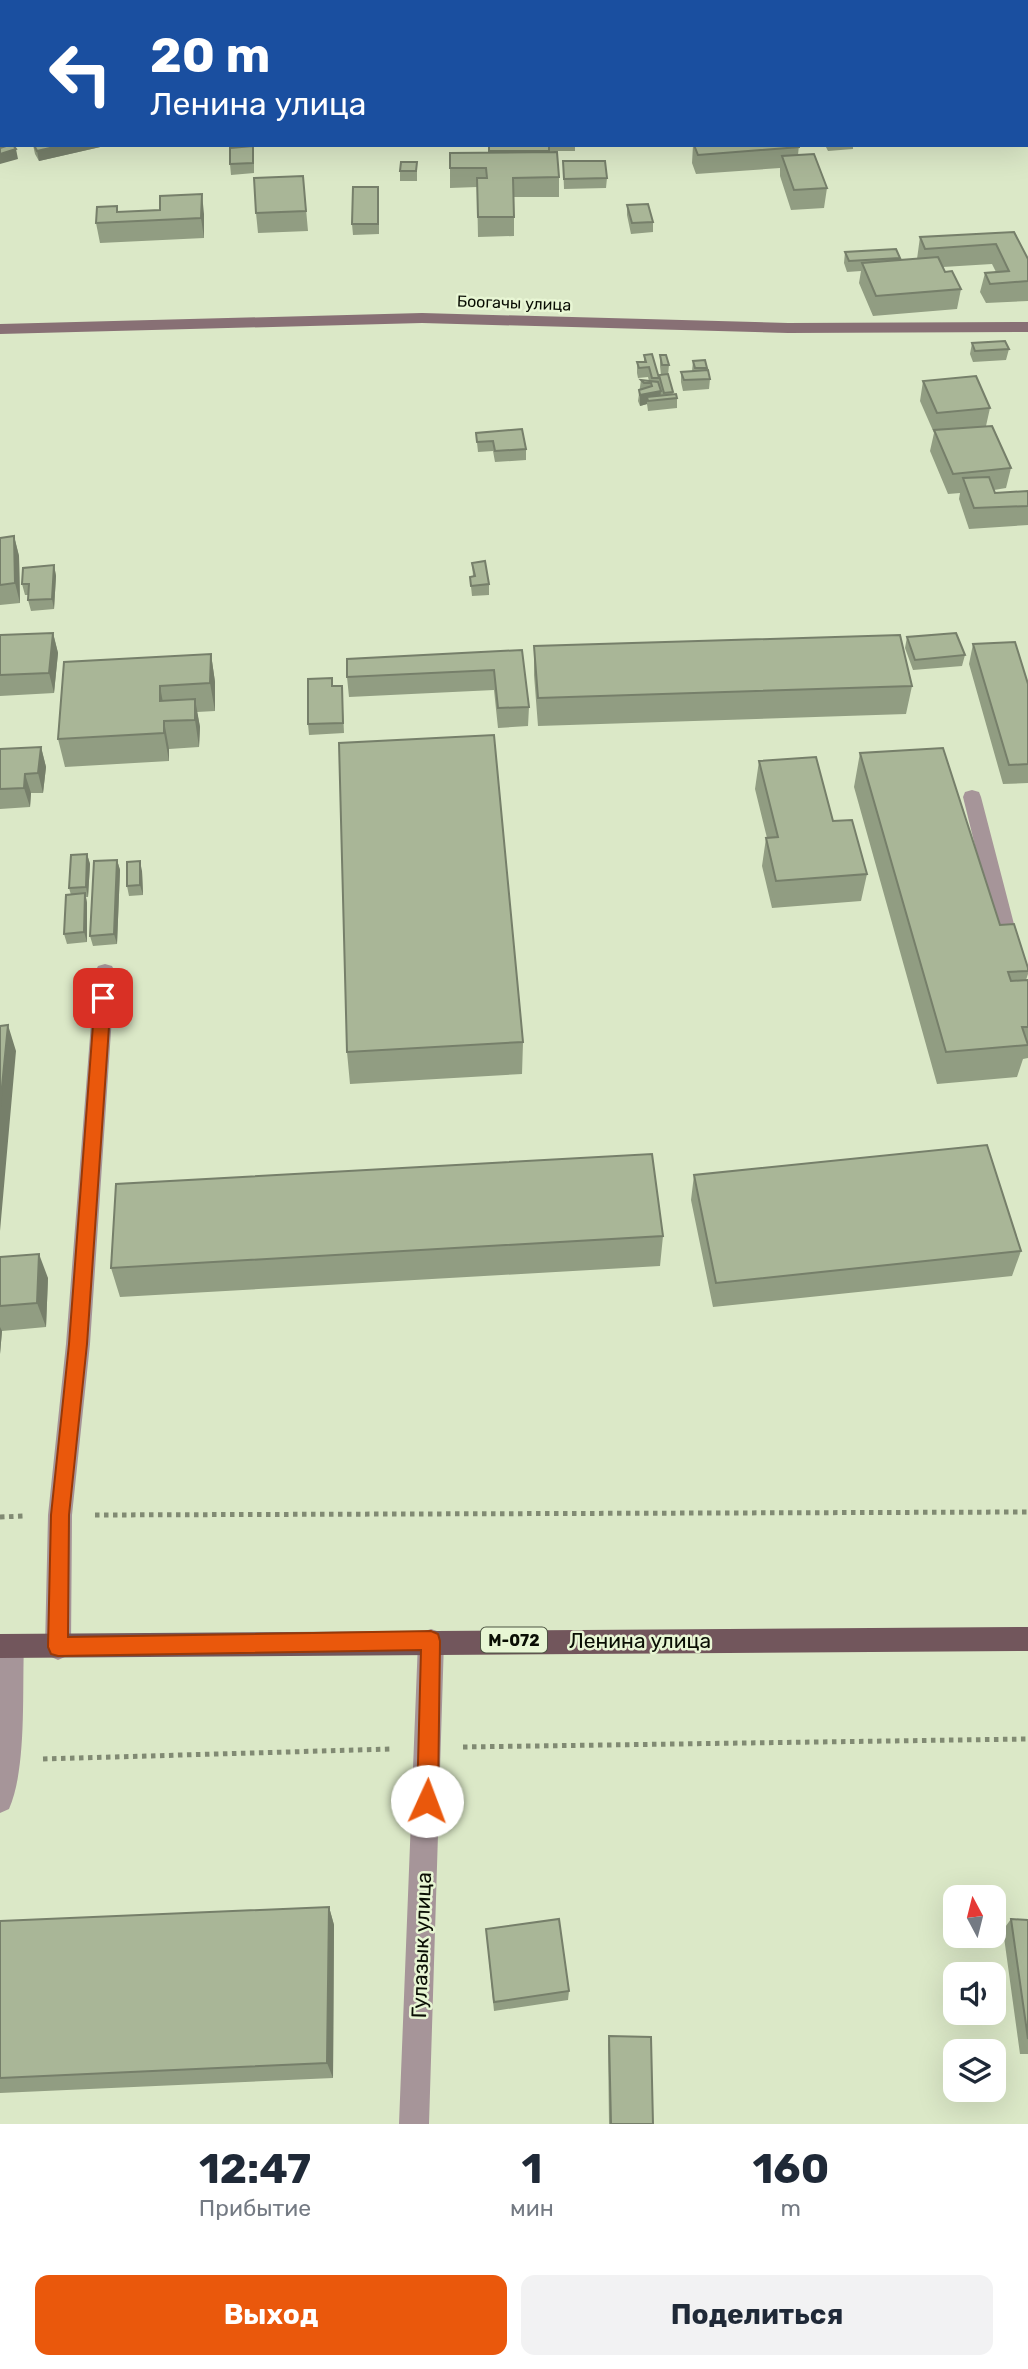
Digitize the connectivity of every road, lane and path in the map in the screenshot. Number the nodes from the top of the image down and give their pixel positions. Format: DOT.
graph roads {
  1 [pos="1028,327"];
  2 [pos="0,329"];
  3 [pos="972,797"];
  4 [pos="1015,968"];
  5 [pos="105,972"];
  6 [pos="1028,1512"];
  7 [pos="60,1515"];
  8 [pos="0,1517"];
  9 [pos="1028,1639"];
  10 [pos="431,1641"];
  11 [pos="6,1646"];
  12 [pos="58,1647"];
  13 [pos="1028,1739"];
  14 [pos="429,1747"];
  15 [pos="6,1760"];
  16 [pos="0,1800"];
  17 [pos="414,2124"];
  1 -- 2 [label="street, Боогачы улица"];
  3 -- 4 [label="street"];
  5 -- 7 [label="street"];
  6 -- 7 [label="path"];
  7 -- 8 [label="path"];
  7 -- 12 [label="street"];
  9 -- 10 [label="main road, Ленина улица / М-072"];
  10 -- 12 [label="main road, Ленина улица / М-072"];
  10 -- 14 [label="street, Гулазык улица"];
  11 -- 12 [label="main road, Ленина улица / М-072"];
  11 -- 15 [label="street"];
  13 -- 14 [label="path"];
  14 -- 15 [label="path"];
  14 -- 17 [label="street, Гулазык улица"];
  15 -- 16 [label="street"];
}
